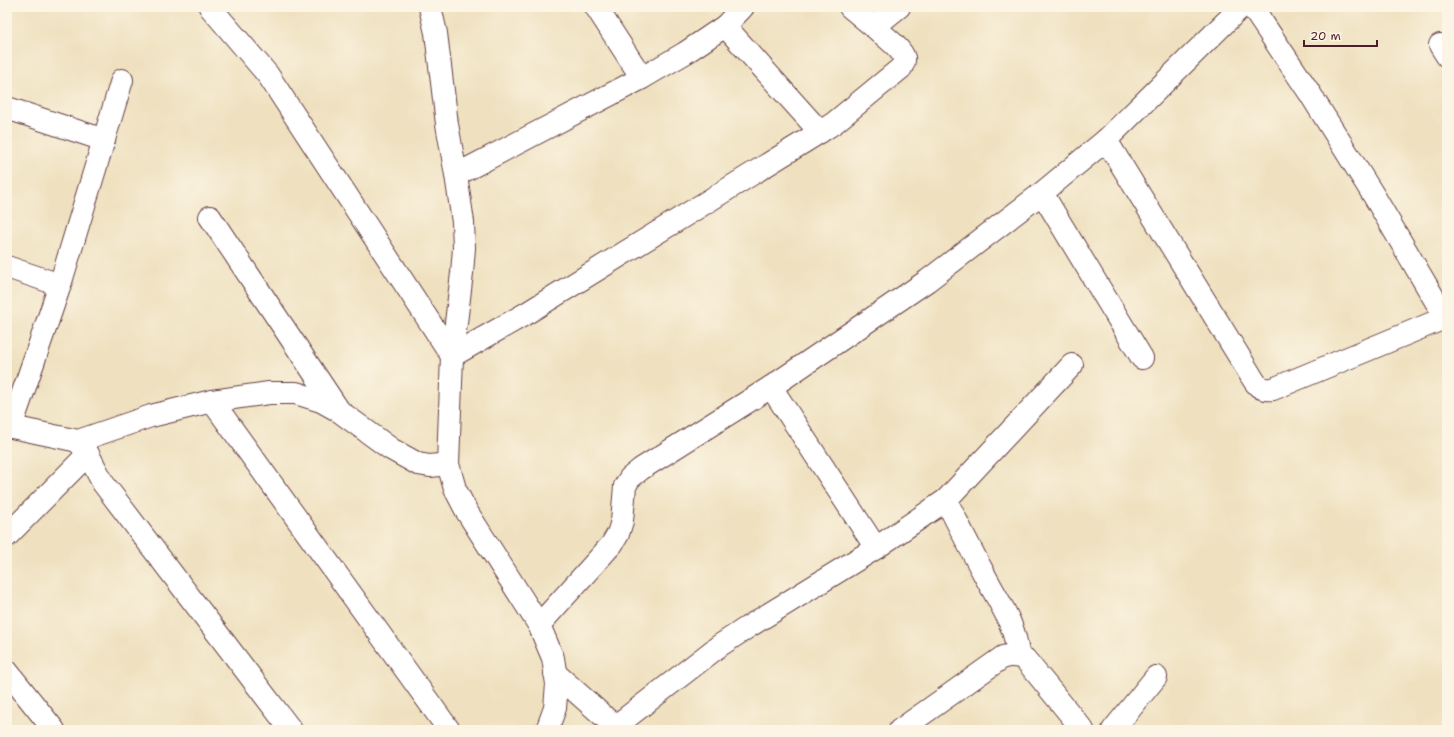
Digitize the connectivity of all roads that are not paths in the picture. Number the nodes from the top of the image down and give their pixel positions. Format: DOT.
graph roads {
  1 [pos="210,7"];
  2 [pos="430,7"];
  3 [pos="596,7"];
  4 [pos="743,7"];
  5 [pos="850,7"];
  6 [pos="899,7"];
  7 [pos="1241,7"];
  8 [pos="1252,7"];
  9 [pos="725,26"];
  10 [pos="874,27"];
  11 [pos="642,78"];
  12 [pos="122,80"];
  13 [pos="7,108"];
  14 [pos="820,132"];
  15 [pos="104,140"];
  16 [pos="1106,140"];
  17 [pos="456,175"];
  18 [pos="1042,193"];
  19 [pos="210,216"];
  20 [pos="7,267"];
  21 [pos="60,285"];
  22 [pos="1446,317"];
  23 [pos="452,356"];
  24 [pos="1142,358"];
  25 [pos="1072,365"];
  26 [pos="771,387"];
  27 [pos="212,401"];
  28 [pos="338,411"];
  29 [pos="9,427"];
  30 [pos="83,448"];
  31 [pos="448,464"];
  32 [pos="946,500"];
  33 [pos="7,536"];
  34 [pos="876,548"];
  35 [pos="539,625"];
  36 [pos="1018,656"];
  37 [pos="7,671"];
  38 [pos="555,673"];
  39 [pos="1156,677"];
  40 [pos="618,729"];
  41 [pos="54,730"];
  42 [pos="291,730"];
  43 [pos="449,730"];
  44 [pos="546,730"];
  45 [pos="900,730"];
  46 [pos="1083,730"];
  47 [pos="1113,730"];
  1 -- 23 [label="street"];
  2 -- 17 [label="street"];
  3 -- 11 [label="street"];
  4 -- 9 [label="street"];
  5 -- 10 [label="street"];
  6 -- 10 [label="street"];
  7 -- 16 [label="street"];
  8 -- 22 [label="street"];
  9 -- 11 [label="street"];
  9 -- 14 [label="street"];
  10 -- 14 [label="street"];
  11 -- 17 [label="street"];
  12 -- 15 [label="street"];
  13 -- 15 [label="street"];
  14 -- 23 [label="street"];
  15 -- 21 [label="street"];
  16 -- 18 [label="street"];
  16 -- 22 [label="street"];
  17 -- 23 [label="street"];
  18 -- 24 [label="street"];
  18 -- 26 [label="street"];
  19 -- 28 [label="street"];
  20 -- 21 [label="street"];
  21 -- 29 [label="street"];
  23 -- 31 [label="street"];
  25 -- 32 [label="street"];
  26 -- 34 [label="street"];
  26 -- 35 [label="street"];
  27 -- 28 [label="street"];
  27 -- 30 [label="street"];
  27 -- 43 [label="street"];
  28 -- 31 [label="street"];
  29 -- 30 [label="street"];
  30 -- 33 [label="street"];
  30 -- 42 [label="street"];
  31 -- 35 [label="street"];
  32 -- 34 [label="street"];
  32 -- 36 [label="street"];
  34 -- 40 [label="street"];
  35 -- 38 [label="street"];
  36 -- 45 [label="street"];
  36 -- 46 [label="street"];
  37 -- 41 [label="street"];
  38 -- 40 [label="street"];
  38 -- 44 [label="street"];
  39 -- 47 [label="street"];
}
